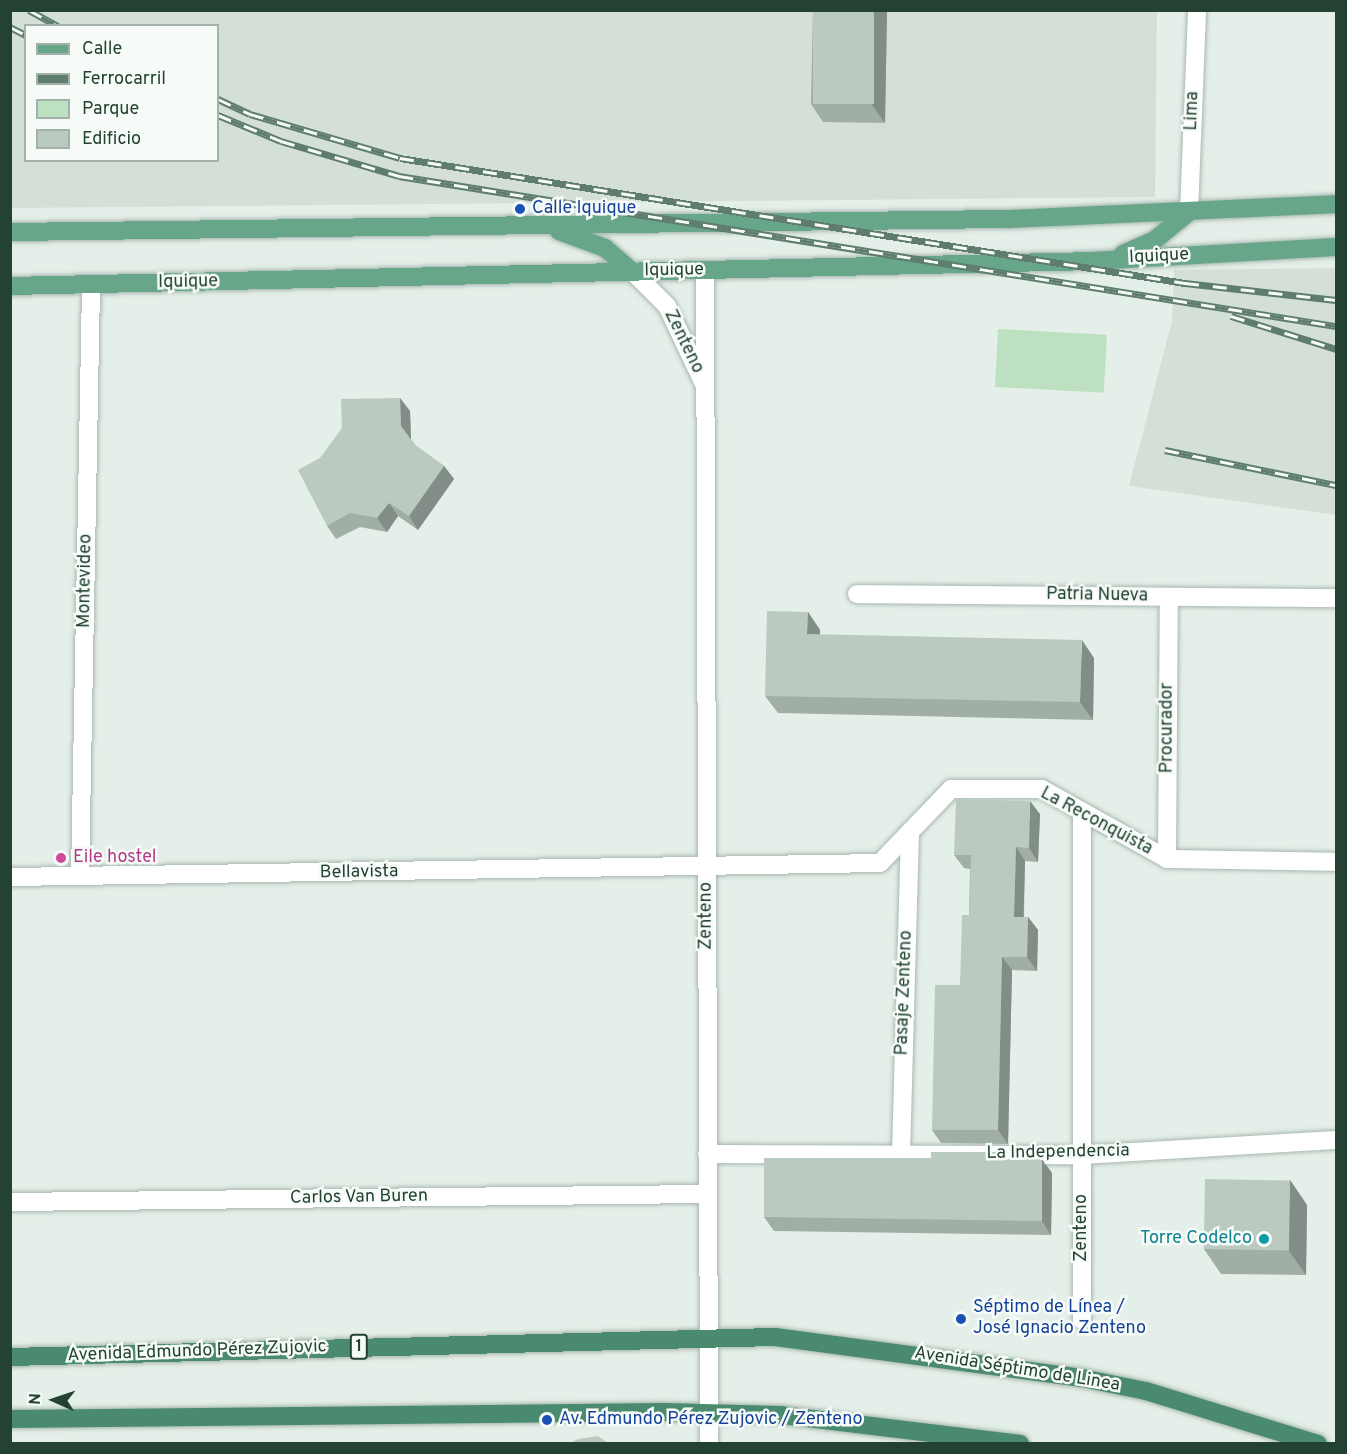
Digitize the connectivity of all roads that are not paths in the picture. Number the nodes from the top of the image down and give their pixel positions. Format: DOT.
graph roads {
  1 [pos="1197,10"];
  2 [pos="1336,204"];
  3 [pos="1189,212"];
  4 [pos="541,226"];
  5 [pos="10,232"];
  6 [pos="1336,247"];
  7 [pos="1092,261"];
  8 [pos="705,270"];
  9 [pos="633,272"];
  10 [pos="91,285"];
  11 [pos="10,286"];
  12 [pos="706,388"];
  13 [pos="857,594"];
  14 [pos="1169,597"];
  15 [pos="1336,598"];
  16 [pos="1082,812"];
  17 [pos="910,831"];
  18 [pos="1167,859"];
  19 [pos="1336,862"];
  20 [pos="706,868"];
  21 [pos="80,876"];
  22 [pos="10,877"];
  23 [pos="1336,1140"];
  24 [pos="707,1154"];
  25 [pos="901,1154"];
  26 [pos="1082,1155"];
  27 [pos="707,1194"];
  28 [pos="10,1202"];
  29 [pos="1082,1320"];
  30 [pos="708,1339"];
  31 [pos="10,1357"];
  32 [pos="708,1414"];
  33 [pos="10,1419"];
  34 [pos="709,1443"];
  35 [pos="1020,1443"];
  36 [pos="1318,1443"];
  1 -- 3 [label="street, Lima"];
  2 -- 3 [label="main road"];
  3 -- 4 [label="main road"];
  3 -- 7 [label="main road"];
  4 -- 5 [label="main road"];
  4 -- 9 [label="main road"];
  6 -- 7 [label="main road, Iquique"];
  7 -- 8 [label="main road, Iquique"];
  8 -- 9 [label="main road, Iquique"];
  8 -- 12 [label="street, Zenteno"];
  9 -- 10 [label="main road, Iquique"];
  9 -- 12 [label="street, Zenteno"];
  10 -- 11 [label="main road, Iquique"];
  10 -- 21 [label="street, Montevideo"];
  12 -- 20 [label="street, Zenteno"];
  13 -- 14 [label="street, Patria Nueva"];
  14 -- 15 [label="street, Patria Nueva"];
  14 -- 18 [label="street, Procurador"];
  16 -- 17 [label="street, La Reconquista"];
  16 -- 18 [label="street, La Reconquista"];
  16 -- 26 [label="street, Zenteno"];
  17 -- 20 [label="street, La Reconquista"];
  17 -- 25 [label="street, Pasaje Zenteno"];
  18 -- 19 [label="street, La Reconquista"];
  20 -- 21 [label="street, Bellavista"];
  20 -- 24 [label="street, Zenteno"];
  21 -- 22 [label="street, Bellavista"];
  23 -- 26 [label="street, La Independencia"];
  24 -- 25 [label="street, La Independencia"];
  24 -- 27 [label="street, Zenteno"];
  25 -- 26 [label="street, La Independencia"];
  26 -- 29 [label="street, Zenteno"];
  27 -- 28 [label="street, Carlos Van Buren"];
  27 -- 30 [label="street, Zenteno"];
  30 -- 31 [label="highway, Avenida Edmundo Pérez Zujovic / 1"];
  30 -- 32 [label="street, Zenteno"];
  30 -- 36 [label="highway, Avenida Séptimo de Linea"];
  32 -- 33 [label="highway"];
  32 -- 34 [label="street, Zenteno"];
  32 -- 35 [label="highway"];
}
